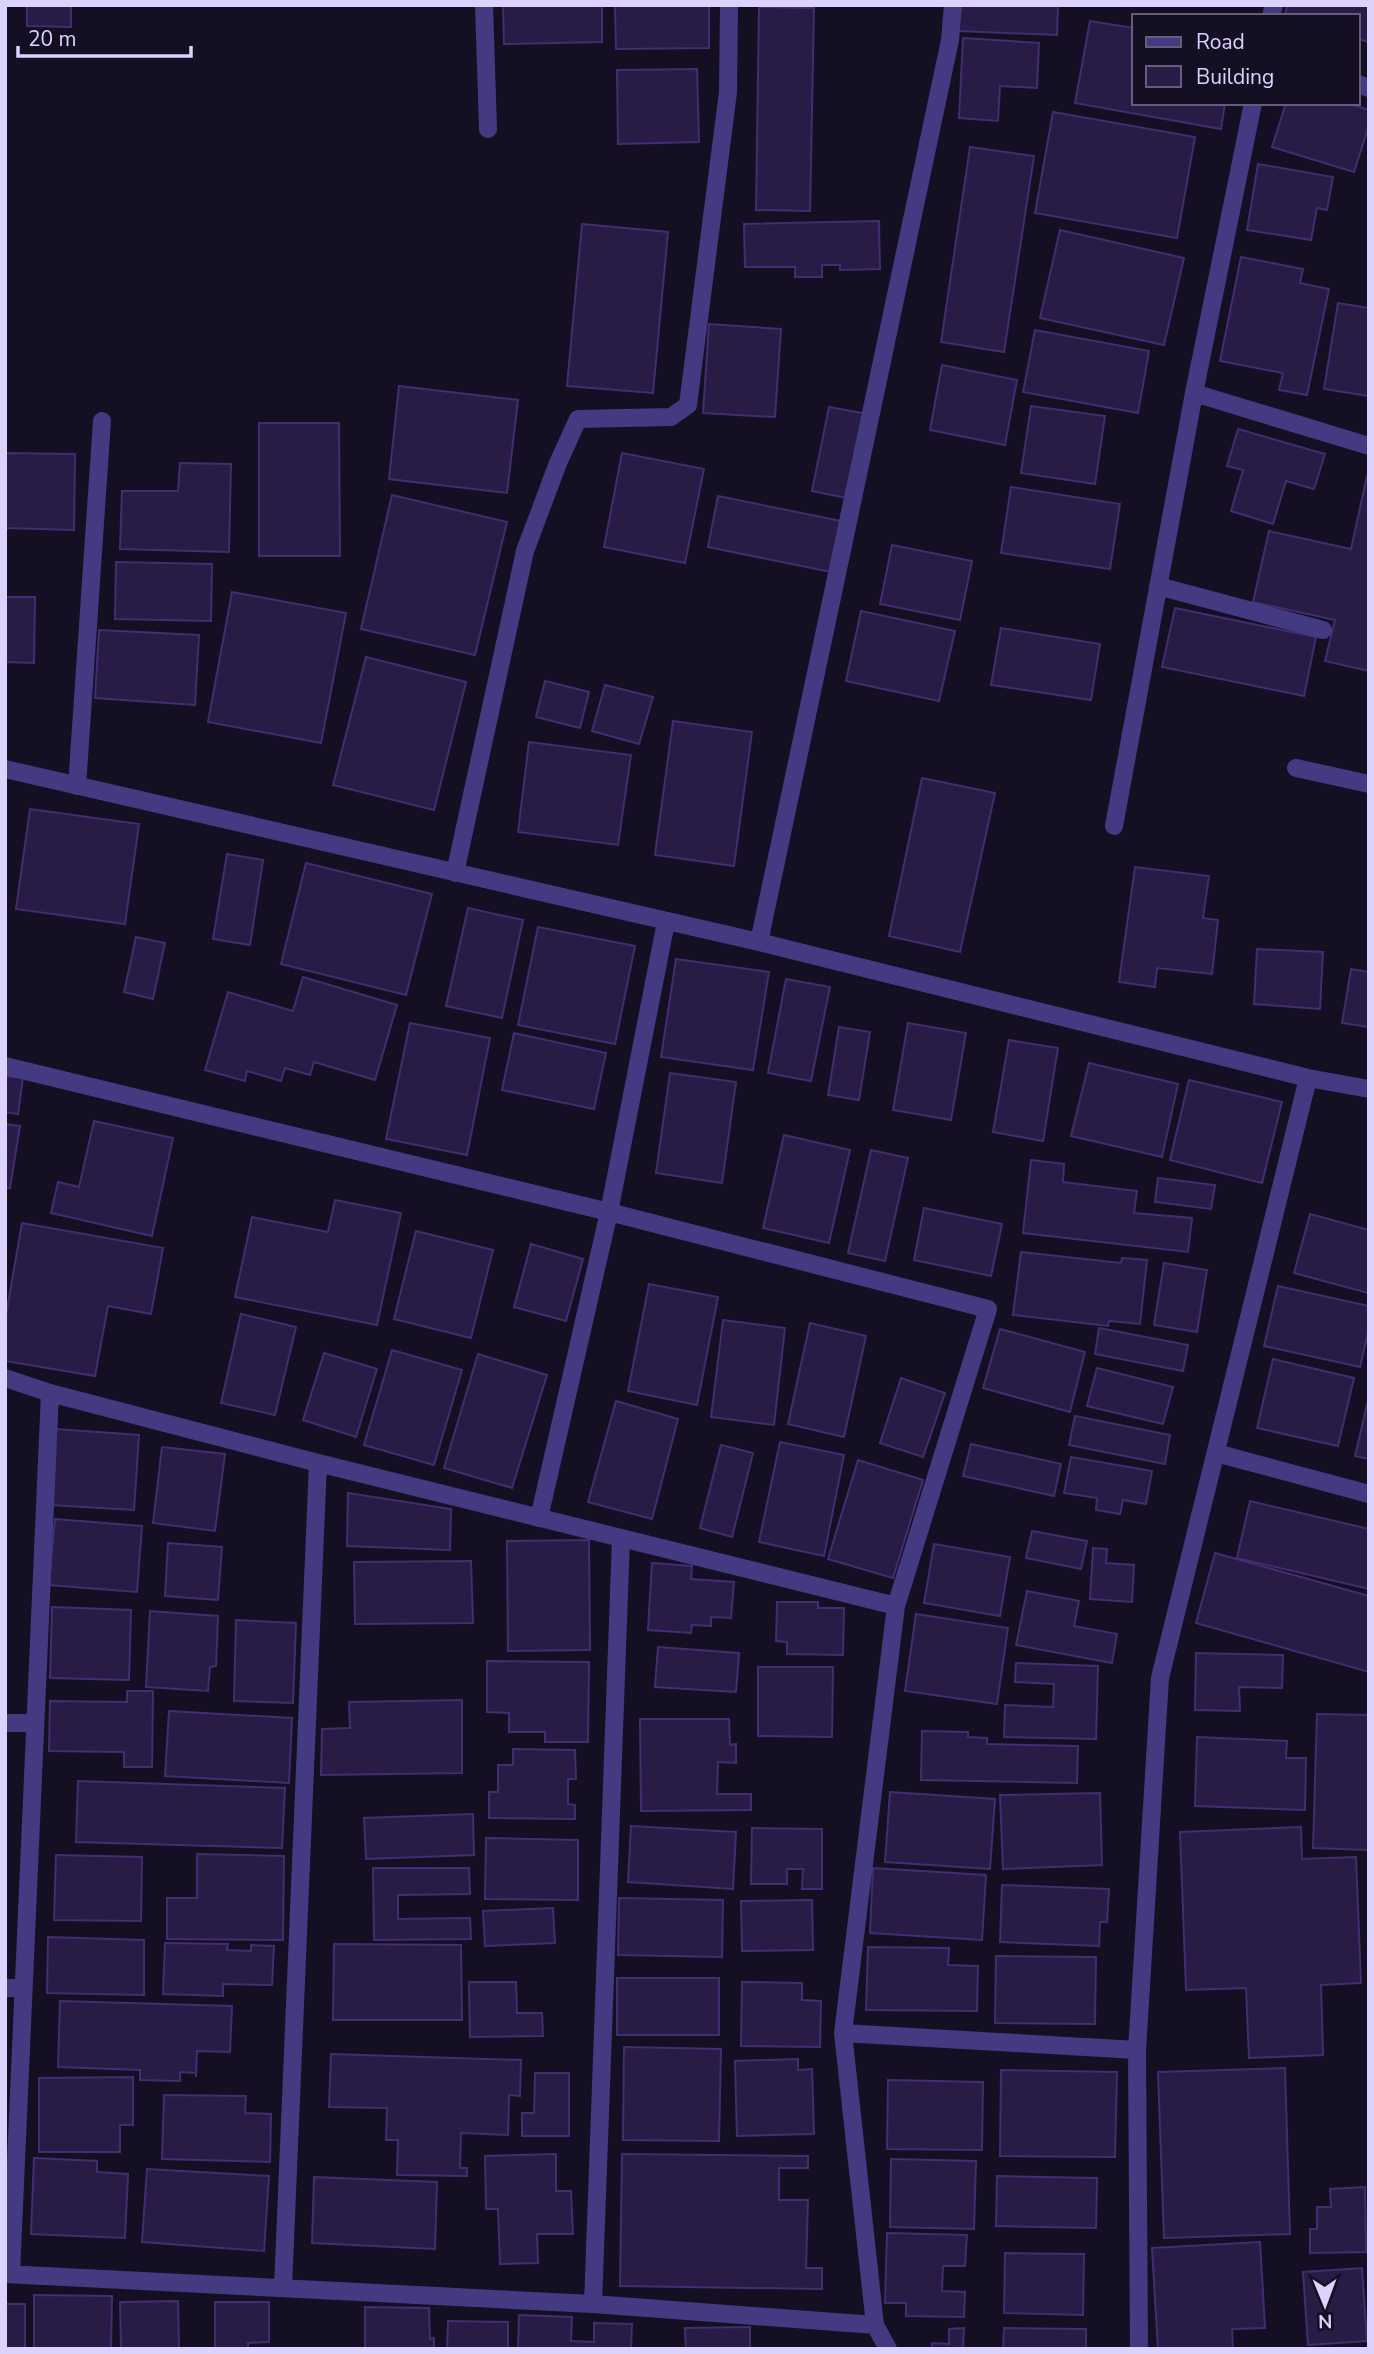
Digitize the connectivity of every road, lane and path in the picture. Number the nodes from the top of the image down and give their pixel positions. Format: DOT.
graph roads {
  1 [pos="484,5"];
  2 [pos="729,5"];
  3 [pos="953,5"];
  4 [pos="1253,105"];
  5 [pos="488,129"];
  6 [pos="1194,393"];
  7 [pos="102,421"];
  8 [pos="1369,446"];
  9 [pos="1158,586"];
  10 [pos="1323,630"];
  11 [pos="1296,768"];
  12 [pos="5,769"];
  13 [pos="1369,784"];
  14 [pos="77,786"];
  15 [pos="1114,826"];
  16 [pos="455,873"];
  17 [pos="666,922"];
  18 [pos="759,942"];
  19 [pos="5,1066"];
  20 [pos="1308,1078"];
  21 [pos="1369,1089"];
  22 [pos="609,1212"];
  23 [pos="5,1378"];
  24 [pos="50,1393"];
  25 [pos="1216,1453"];
  26 [pos="318,1463"];
  27 [pos="1369,1494"];
  28 [pos="539,1518"];
  29 [pos="621,1539"];
  30 [pos="896,1606"];
  31 [pos="5,1723"];
  32 [pos="35,1723"];
  33 [pos="14,1988"];
  34 [pos="843,2033"];
  35 [pos="1137,2050"];
  36 [pos="8,2274"];
  37 [pos="283,2287"];
  38 [pos="593,2304"];
  39 [pos="875,2325"];
  40 [pos="888,2349"];
  41 [pos="1139,2349"];
  1 -- 5 [label="street"];
  2 -- 16 [label="street"];
  3 -- 18 [label="street"];
  4 -- 6 [label="street"];
  6 -- 8 [label="street"];
  6 -- 9 [label="street"];
  7 -- 14 [label="street"];
  9 -- 10 [label="street"];
  9 -- 15 [label="street"];
  11 -- 13 [label="street"];
  12 -- 14 [label="street"];
  14 -- 16 [label="street"];
  16 -- 17 [label="street"];
  17 -- 18 [label="street"];
  17 -- 22 [label="street"];
  18 -- 20 [label="street"];
  19 -- 22 [label="street"];
  20 -- 21 [label="street"];
  20 -- 25 [label="street"];
  22 -- 28 [label="street"];
  22 -- 30 [label="street"];
  23 -- 24 [label="street"];
  24 -- 26 [label="street"];
  24 -- 32 [label="street"];
  25 -- 27 [label="street"];
  25 -- 35 [label="street"];
  26 -- 28 [label="street"];
  26 -- 37 [label="street"];
  28 -- 29 [label="street"];
  29 -- 30 [label="street"];
  29 -- 38 [label="street"];
  30 -- 34 [label="street"];
  31 -- 32 [label="street"];
  32 -- 33 [label="street"];
  33 -- 36 [label="street"];
  34 -- 35 [label="street"];
  34 -- 39 [label="street"];
  35 -- 41 [label="street"];
  36 -- 37 [label="street"];
  37 -- 38 [label="street"];
  38 -- 39 [label="street"];
  39 -- 40 [label="street"];
}
